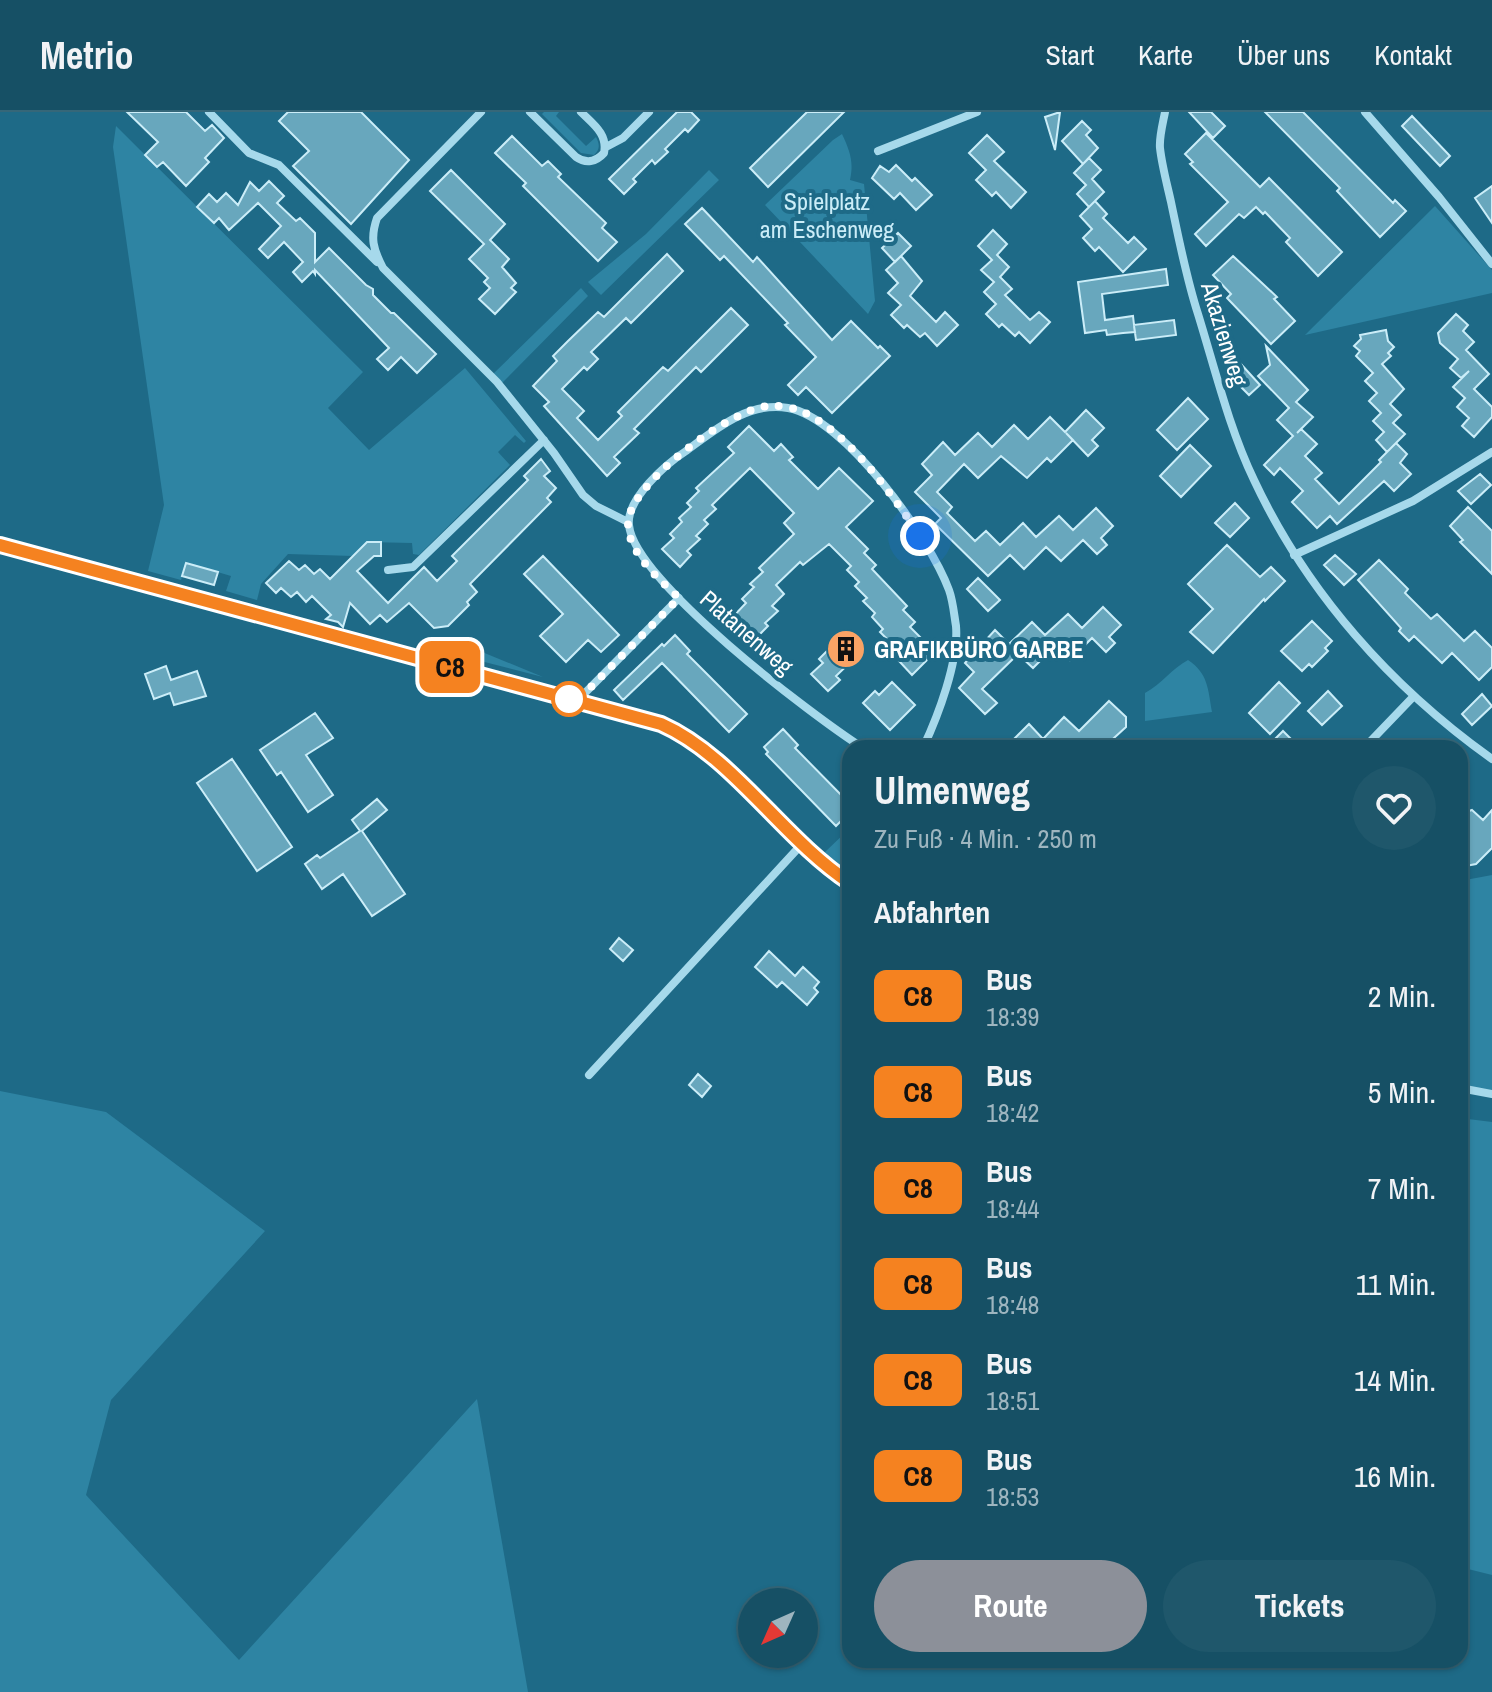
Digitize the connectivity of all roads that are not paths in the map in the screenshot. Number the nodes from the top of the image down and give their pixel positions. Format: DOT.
graph roads {
  1 [pos="209,112"];
  2 [pos="481,112"];
  3 [pos="530,112"];
  4 [pos="581,112"];
  5 [pos="649,112"];
  6 [pos="977,112"];
  7 [pos="1165,112"];
  8 [pos="1365,112"];
  9 [pos="606,147"];
  10 [pos="878,151"];
  11 [pos="1492,264"];
  12 [pos="383,268"];
  13 [pos="544,440"];
  14 [pos="1492,452"];
  15 [pos="628,522"];
  16 [pos="0,545"];
  17 [pos="1294,555"];
  18 [pos="388,570"];
  19 [pos="679,598"];
  20 [pos="1413,697"];
  21 [pos="577,701"];
  22 [pos="852,740"];
  23 [pos="926,740"];
  24 [pos="1372,740"];
  25 [pos="1466,740"];
  26 [pos="1468,742"];
  27 [pos="1492,759"];
  28 [pos="801,845"];
  29 [pos="842,876"];
  30 [pos="589,1075"];
  31 [pos="1468,1090"];
  32 [pos="1492,1094"];
  1 -- 12 [label="street"];
  2 -- 12 [label="street"];
  3 -- 9 [label="street"];
  4 -- 9 [label="street"];
  5 -- 9 [label="street"];
  6 -- 10 [label="street"];
  7 -- 17 [label="street, Akazienweg"];
  8 -- 11 [label="street"];
  12 -- 13 [label="street"];
  13 -- 15 [label="street"];
  13 -- 18 [label="street"];
  14 -- 17 [label="street"];
  15 -- 19 [label="street, Platanenweg"];
  15 -- 23 [label="street"];
  16 -- 21 [label="street"];
  17 -- 20 [label="street, Akazienweg"];
  19 -- 21 [label="street"];
  19 -- 22 [label="street, Platanenweg"];
  20 -- 24 [label="street"];
  20 -- 25 [label="street, Akazienweg"];
  21 -- 28 [label="street"];
  26 -- 27 [label="street, Akazienweg"];
  28 -- 29 [label="street"];
  28 -- 30 [label="street"];
  31 -- 32 [label="street"];
}
